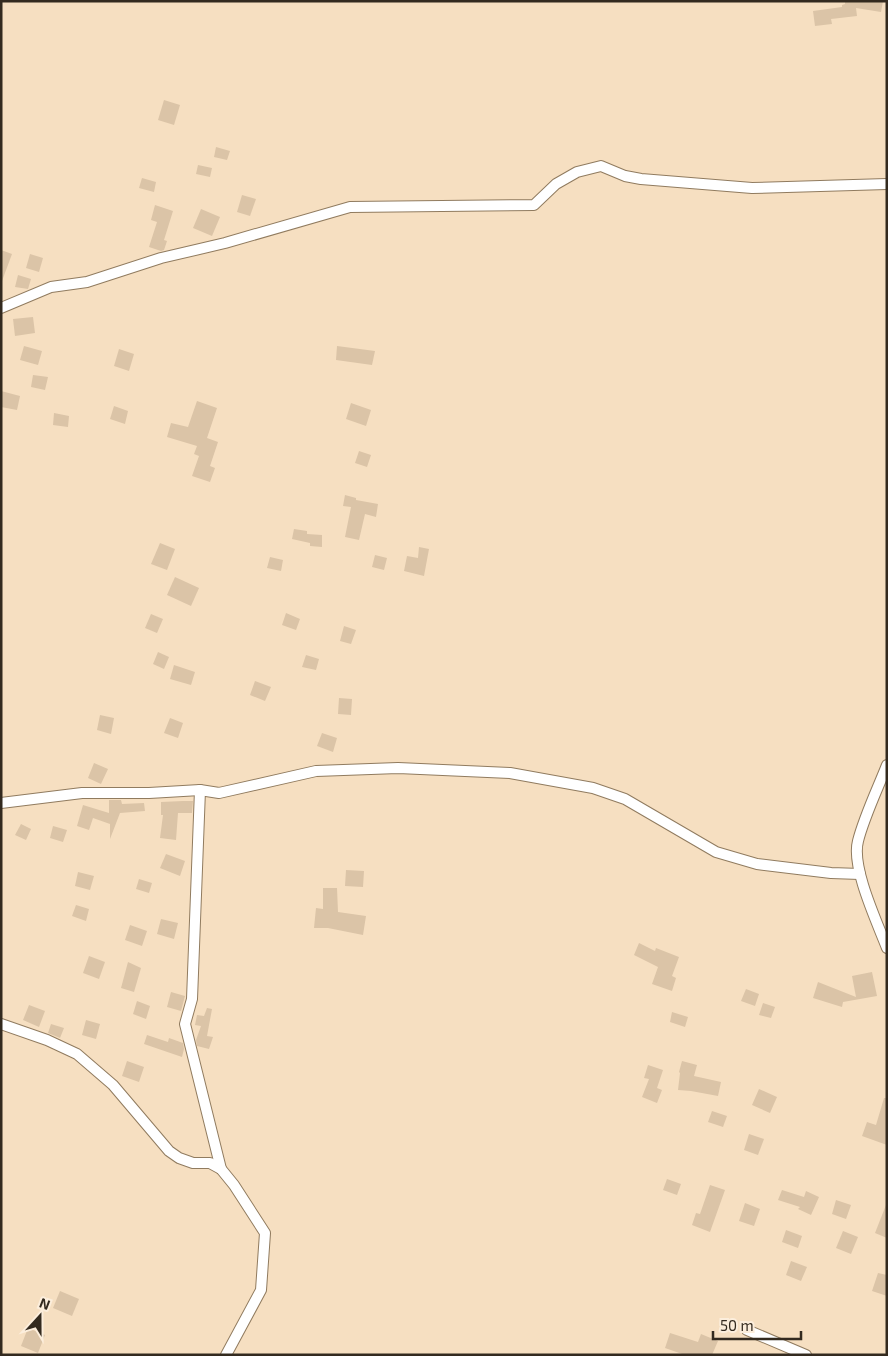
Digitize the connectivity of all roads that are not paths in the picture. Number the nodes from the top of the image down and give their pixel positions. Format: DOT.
graph roads {
  1 [pos="887,184"];
  2 [pos="1,308"];
  3 [pos="887,765"];
  4 [pos="200,790"];
  5 [pos="1,804"];
  6 [pos="860,874"];
  7 [pos="887,948"];
  8 [pos="1,1024"];
  9 [pos="221,1169"];
  10 [pos="746,1330"];
  11 [pos="226,1355"];
  12 [pos="806,1355"];
  1 -- 2 [label="street"];
  3 -- 6 [label="street"];
  4 -- 5 [label="street"];
  4 -- 6 [label="street"];
  4 -- 9 [label="street"];
  6 -- 7 [label="street"];
  8 -- 9 [label="street"];
  9 -- 11 [label="street"];
  10 -- 12 [label="street"];
}
